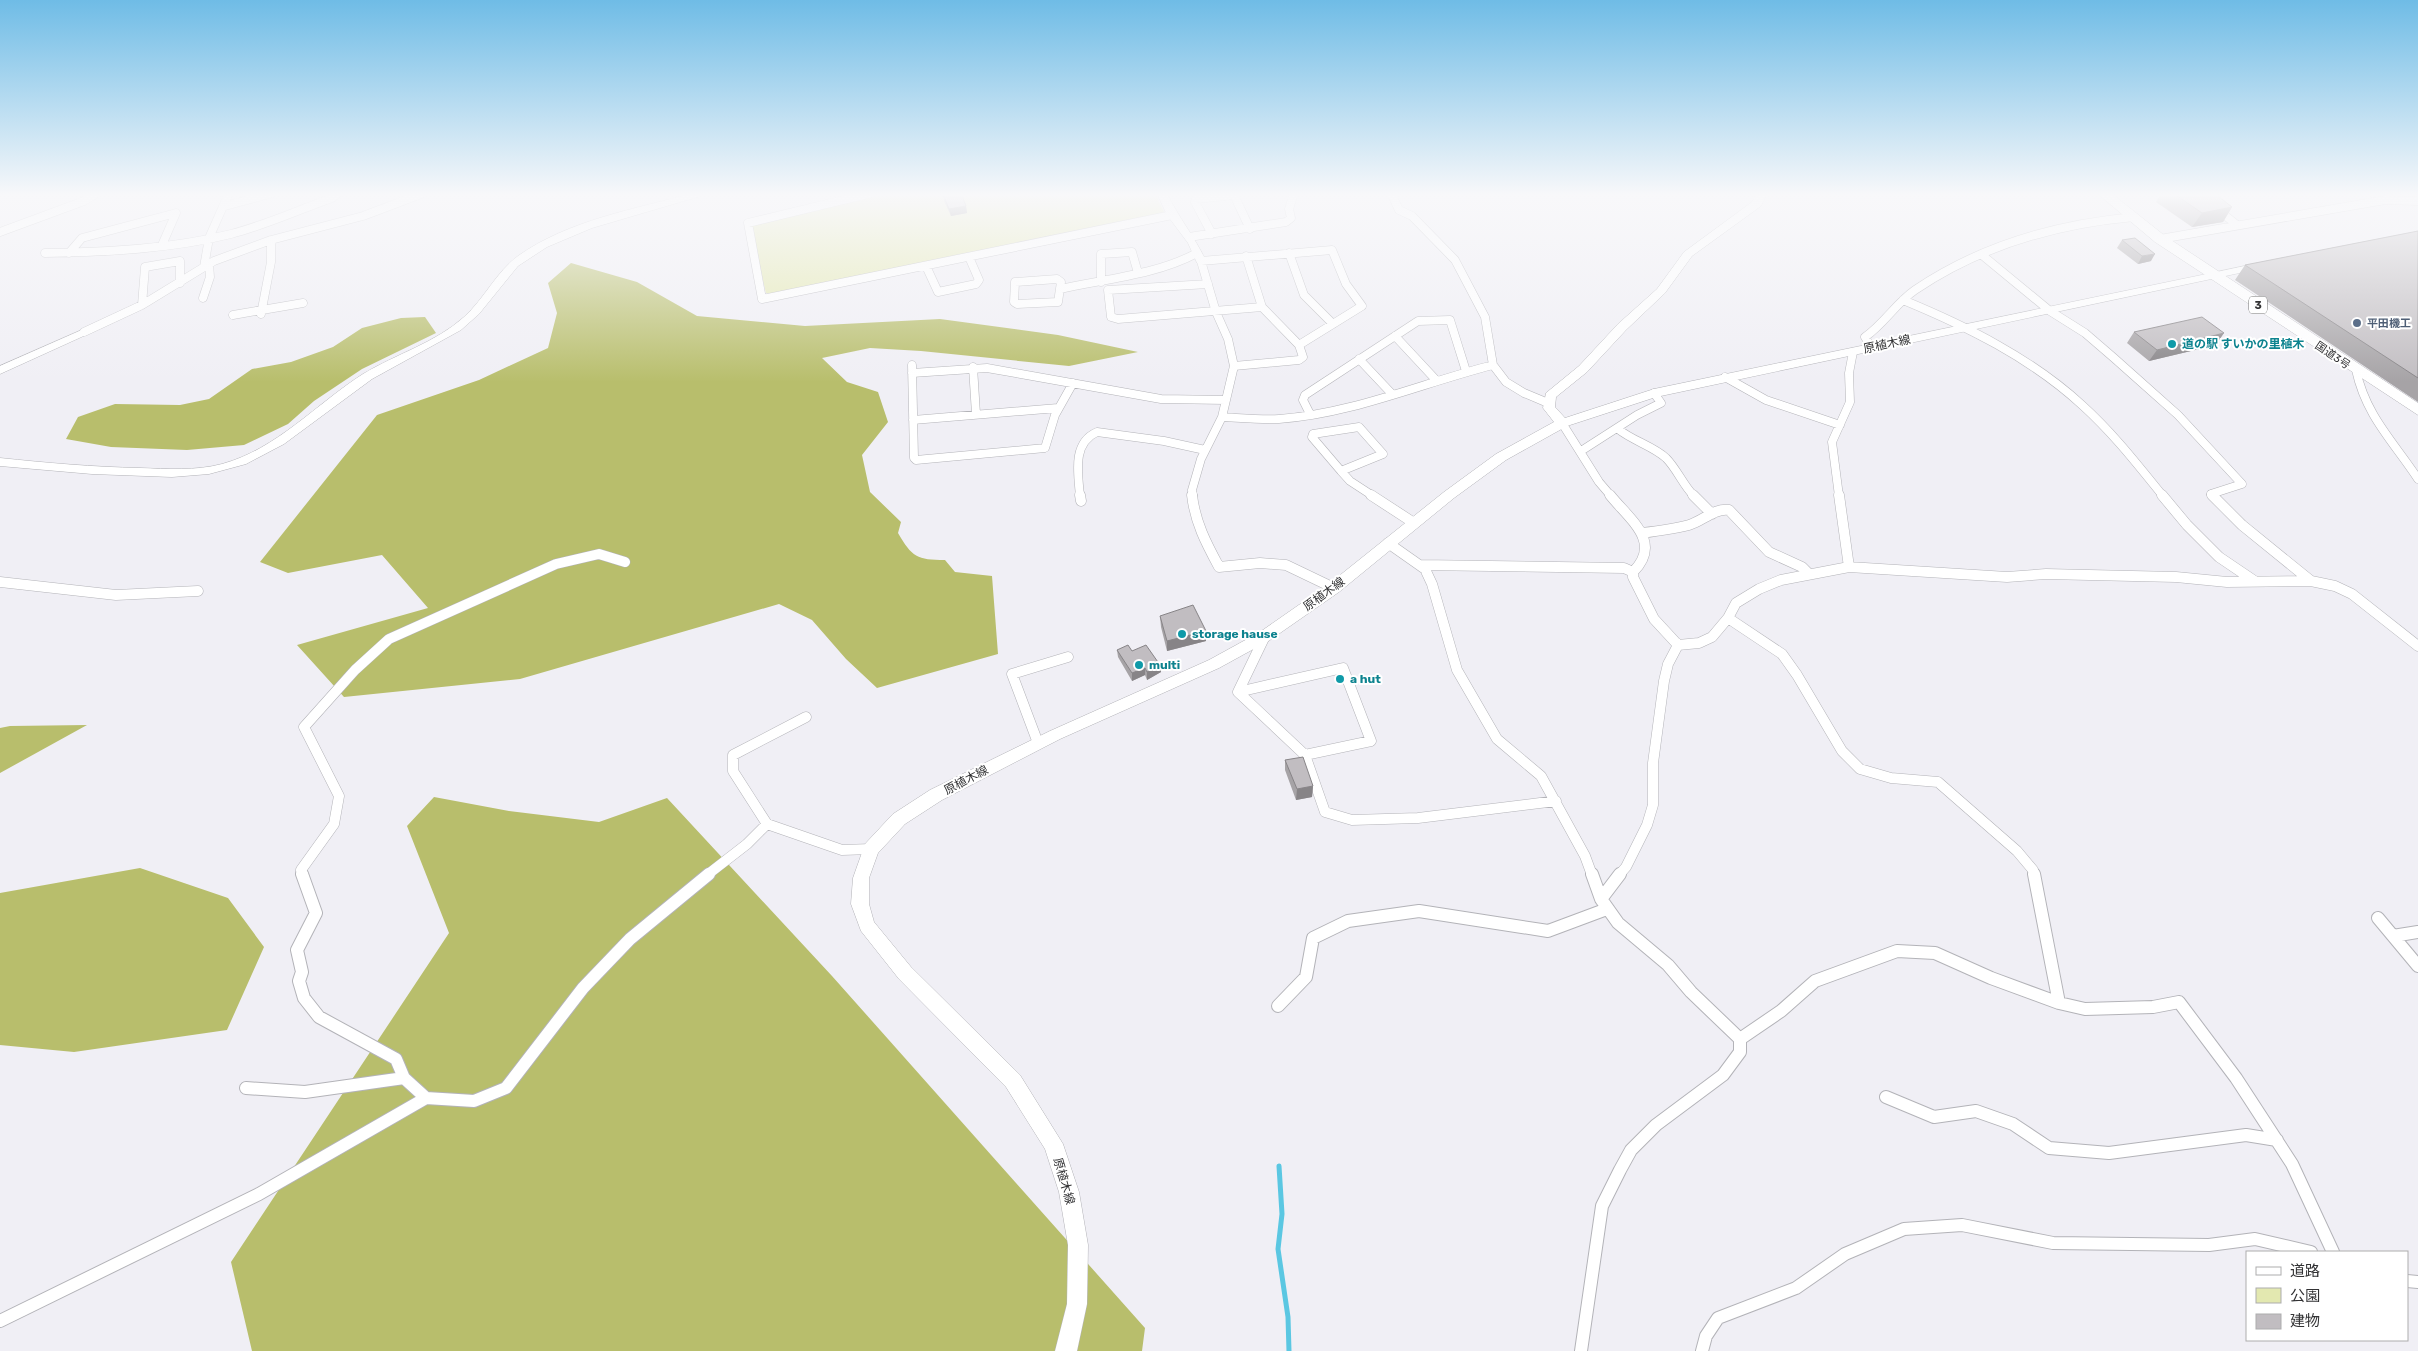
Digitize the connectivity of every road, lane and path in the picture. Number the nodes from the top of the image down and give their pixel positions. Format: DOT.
graph roads {
  1 [pos="207,256"];
  2 [pos="229,256"];
  3 [pos="271,256"];
  4 [pos="525,256"];
  5 [pos="753,256"];
  6 [pos="974,256"];
  7 [pos="1101,256"];
  8 [pos="1133,256"];
  9 [pos="1244,256"];
  10 [pos="1246,256"];
  11 [pos="1290,256"];
  12 [pos="1336,256"];
  13 [pos="1451,256"];
  14 [pos="1687,256"];
  15 [pos="1980,256"];
  16 [pos="1983,256"];
  17 [pos="2187,256"];
  18 [pos="969,257"];
  19 [pos="1199,257"];
  20 [pos="2274,263"];
  21 [pos="206,265"];
  22 [pos="926,266"];
  23 [pos="1138,273"];
  24 [pos="2216,275"];
  25 [pos="1103,281"];
  26 [pos="180,283"];
  27 [pos="1208,284"];
  28 [pos="1060,289"];
  29 [pos="1108,290"];
  30 [pos="203,298"];
  31 [pos="1902,300"];
  32 [pos="303,303"];
  33 [pos="142,306"];
  34 [pos="1262,307"];
  35 [pos="2050,311"];
  36 [pos="262,312"];
  37 [pos="1216,312"];
  38 [pos="233,315"];
  39 [pos="1332,324"];
  40 [pos="1965,328"];
  41 [pos="84,332"];
  42 [pos="1395,336"];
  43 [pos="1300,345"];
  44 [pos="1871,347"];
  45 [pos="1853,352"];
  46 [pos="1359,359"];
  47 [pos="1493,365"];
  48 [pos="1234,366"];
  49 [pos="973,367"];
  50 [pos="0,370"];
  51 [pos="2356,370"];
  52 [pos="1466,371"];
  53 [pos="1725,377"];
  54 [pos="1436,380"];
  55 [pos="1074,383"];
  56 [pos="1654,392"];
  57 [pos="1392,394"];
  58 [pos="1226,400"];
  59 [pos="1548,402"];
  60 [pos="1058,408"];
  61 [pos="2418,410"];
  62 [pos="976,414"];
  63 [pos="1310,414"];
  64 [pos="1222,416"];
  65 [pos="913,420"];
  66 [pos="1562,424"];
  67 [pos="1840,425"];
  68 [pos="1618,430"];
  69 [pos="1205,450"];
  70 [pos="1581,451"];
  71 [pos="0,462"];
  72 [pos="1341,471"];
  73 [pos="2418,479"];
  74 [pos="1081,501"];
  75 [pos="1712,514"];
  76 [pos="1414,523"];
  77 [pos="1642,533"];
  78 [pos="1388,543"];
  79 [pos="625,562"];
  80 [pos="1420,566"];
  81 [pos="1849,567"];
  82 [pos="1633,572"];
  83 [pos="1809,574"];
  84 [pos="2253,580"];
  85 [pos="2311,581"];
  86 [pos="0,582"];
  87 [pos="1334,588"];
  88 [pos="198,591"];
  89 [pos="1728,618"];
  90 [pos="1265,636"];
  91 [pos="1678,645"];
  92 [pos="2418,646"];
  93 [pos="1068,658"];
  94 [pos="1238,692"];
  95 [pos="806,717"];
  96 [pos="1038,743"];
  97 [pos="1305,756"];
  98 [pos="1556,801"];
  99 [pos="767,824"];
  100 [pos="870,849"];
  101 [pos="1604,904"];
  102 [pos="2378,918"];
  103 [pos="2418,932"];
  104 [pos="2393,936"];
  105 [pos="2418,966"];
  106 [pos="2059,1003"];
  107 [pos="1278,1006"];
  108 [pos="1740,1039"];
  109 [pos="404,1078"];
  110 [pos="246,1088"];
  111 [pos="1886,1097"];
  112 [pos="426,1098"];
  113 [pos="2277,1140"];
  114 [pos="2307,1251"];
  115 [pos="2333,1251"];
  116 [pos="0,1321"];
  117 [pos="1066,1351"];
  118 [pos="1580,1351"];
  119 [pos="1702,1351"];
  1 -- 21 [label="street"];
  2 -- 21 [label="street"];
  3 -- 36 [label="street"];
  4 -- 71 [label="street"];
  5 -- 22 [label="street"];
  6 -- 18 [label="street"];
  7 -- 25 [label="street"];
  8 -- 23 [label="street"];
  9 -- 19 [label="street"];
  10 -- 34 [label="street"];
  11 -- 39 [label="street"];
  12 -- 39 [label="street"];
  13 -- 47 [label="street"];
  14 -- 59 [label="main road"];
  15 -- 31 [label="street"];
  16 -- 35 [label="street"];
  17 -- 24 [label="highway, 国道3号 / 3"];
  18 -- 22 [label="street"];
  18 -- 22 [label="street"];
  19 -- 23 [label="street"];
  19 -- 27 [label="street"];
  20 -- 24 [label="street"];
  21 -- 26 [label="street"];
  21 -- 30 [label="street"];
  23 -- 25 [label="street"];
  24 -- 35 [label="main road, 原植木線"];
  24 -- 51 [label="highway, 国道3号 / 3"];
  25 -- 28 [label="street"];
  25 -- 29 [label="street"];
  26 -- 33 [label="street"];
  26 -- 33 [label="street"];
  27 -- 29 [label="street"];
  27 -- 37 [label="street"];
  28 -- 28 [label="street"];
  29 -- 37 [label="street"];
  31 -- 40 [label="street"];
  31 -- 44 [label="street"];
  32 -- 36 [label="street"];
  33 -- 41 [label="street"];
  34 -- 37 [label="street"];
  34 -- 43 [label="street"];
  35 -- 40 [label="main road, 原植木線"];
  35 -- 85 [label="street"];
  36 -- 38 [label="street"];
  37 -- 48 [label="street"];
  39 -- 43 [label="street"];
  40 -- 44 [label="main road, 原植木線"];
  40 -- 84 [label="street"];
  41 -- 50 [label="street"];
  42 -- 46 [label="street"];
  42 -- 52 [label="street"];
  42 -- 54 [label="street"];
  43 -- 48 [label="street"];
  44 -- 45 [label="main road, 原植木線"];
  45 -- 53 [label="main road, 原植木線"];
  45 -- 67 [label="street"];
  46 -- 57 [label="street"];
  46 -- 63 [label="street"];
  47 -- 52 [label="street"];
  47 -- 59 [label="street"];
  48 -- 58 [label="street"];
  49 -- 55 [label="street"];
  49 -- 62 [label="street"];
  49 -- 65 [label="street"];
  51 -- 61 [label="highway, 国道3号 / 3"];
  51 -- 73 [label="street"];
  52 -- 54 [label="street"];
  53 -- 56 [label="main road, 原植木線"];
  53 -- 67 [label="street"];
  54 -- 57 [label="street"];
  55 -- 58 [label="street"];
  55 -- 60 [label="street"];
  56 -- 66 [label="main road, 原植木線"];
  56 -- 68 [label="street"];
  57 -- 63 [label="street"];
  58 -- 64 [label="street"];
  59 -- 66 [label="main road"];
  60 -- 62 [label="street"];
  60 -- 65 [label="street"];
  62 -- 65 [label="street"];
  63 -- 64 [label="street"];
  64 -- 69 [label="street"];
  66 -- 70 [label="street"];
  66 -- 76 [label="main road, 原植木線"];
  67 -- 81 [label="street"];
  68 -- 70 [label="street"];
  68 -- 75 [label="street"];
  69 -- 74 [label="street"];
  69 -- 87 [label="street"];
  70 -- 77 [label="street"];
  72 -- 72 [label="street"];
  72 -- 76 [label="street"];
  75 -- 77 [label="street"];
  75 -- 83 [label="street"];
  76 -- 78 [label="main road, 原植木線"];
  77 -- 82 [label="street"];
  78 -- 80 [label="street"];
  78 -- 87 [label="main road, 原植木線"];
  79 -- 109 [label="street"];
  80 -- 82 [label="street"];
  80 -- 98 [label="street"];
  81 -- 83 [label="street"];
  81 -- 84 [label="street"];
  82 -- 91 [label="street"];
  83 -- 89 [label="street"];
  84 -- 85 [label="street"];
  85 -- 92 [label="street"];
  86 -- 88 [label="street"];
  87 -- 90 [label="main road, 原植木線"];
  89 -- 91 [label="street"];
  89 -- 106 [label="street"];
  90 -- 94 [label="street"];
  90 -- 96 [label="main road, 原植木線"];
  91 -- 101 [label="street"];
  93 -- 96 [label="street"];
  94 -- 97 [label="street"];
  94 -- 97 [label="street"];
  95 -- 99 [label="street"];
  96 -- 100 [label="main road, 原植木線"];
  97 -- 98 [label="street"];
  98 -- 101 [label="street"];
  99 -- 100 [label="street"];
  99 -- 112 [label="street"];
  100 -- 117 [label="main road, 原植木線"];
  101 -- 107 [label="street"];
  101 -- 108 [label="street"];
  102 -- 104 [label="street"];
  103 -- 104 [label="street"];
  104 -- 105 [label="street"];
  106 -- 108 [label="street"];
  106 -- 113 [label="street"];
  108 -- 118 [label="street"];
  109 -- 110 [label="street"];
  109 -- 112 [label="street"];
  111 -- 113 [label="street"];
  112 -- 116 [label="street"];
  113 -- 115 [label="street"];
  114 -- 119 [label="street"];
}
